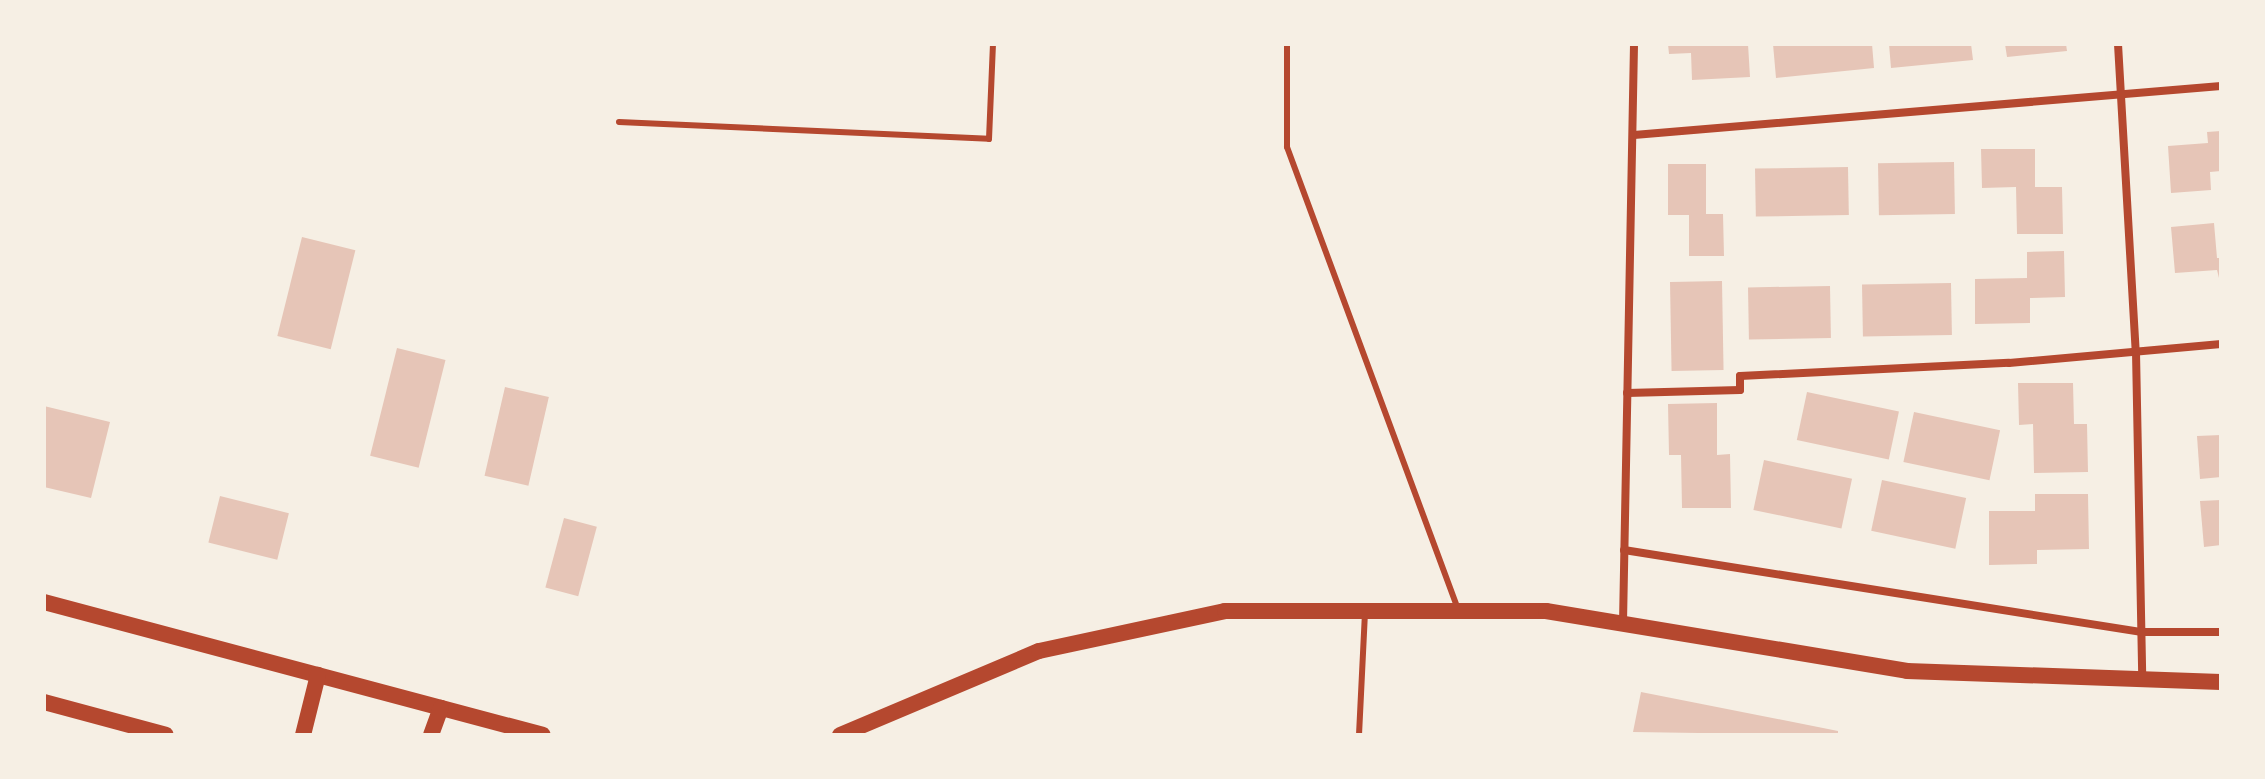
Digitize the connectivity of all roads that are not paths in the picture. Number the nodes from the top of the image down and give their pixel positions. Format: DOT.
graph roads {
  1 [pos="993,44"];
  2 [pos="1287,44"];
  3 [pos="1634,44"];
  4 [pos="2118,44"];
  5 [pos="2221,86"];
  6 [pos="2121,94"];
  7 [pos="619,122"];
  8 [pos="1634,135"];
  9 [pos="2221,344"];
  10 [pos="2136,352"];
  11 [pos="1627,393"];
  12 [pos="1624,550"];
  13 [pos="44,602"];
  14 [pos="1365,611"];
  15 [pos="1458,611"];
  16 [pos="1623,624"];
  17 [pos="2141,632"];
  18 [pos="2221,632"];
  19 [pos="318,675"];
  20 [pos="2142,681"];
  21 [pos="2221,682"];
  22 [pos="44,702"];
  23 [pos="441,708"];
  24 [pos="166,735"];
  25 [pos="303,735"];
  26 [pos="431,735"];
  27 [pos="543,735"];
  28 [pos="840,735"];
  29 [pos="1359,735"];
  1 -- 7 [label="lane"];
  2 -- 15 [label="lane"];
  3 -- 8 [label="street"];
  4 -- 6 [label="street"];
  5 -- 6 [label="street"];
  6 -- 8 [label="street"];
  6 -- 10 [label="street"];
  8 -- 11 [label="street"];
  9 -- 10 [label="street"];
  10 -- 11 [label="street"];
  10 -- 17 [label="street"];
  11 -- 12 [label="street"];
  12 -- 16 [label="street"];
  12 -- 17 [label="street"];
  13 -- 19 [label="main road"];
  14 -- 15 [label="main road"];
  14 -- 28 [label="main road"];
  14 -- 29 [label="lane"];
  15 -- 16 [label="main road"];
  16 -- 20 [label="main road"];
  17 -- 18 [label="street"];
  17 -- 20 [label="street"];
  19 -- 23 [label="main road"];
  19 -- 25 [label="main road"];
  20 -- 21 [label="main road"];
  22 -- 24 [label="main road"];
  23 -- 26 [label="main road"];
  23 -- 27 [label="main road"];
}
